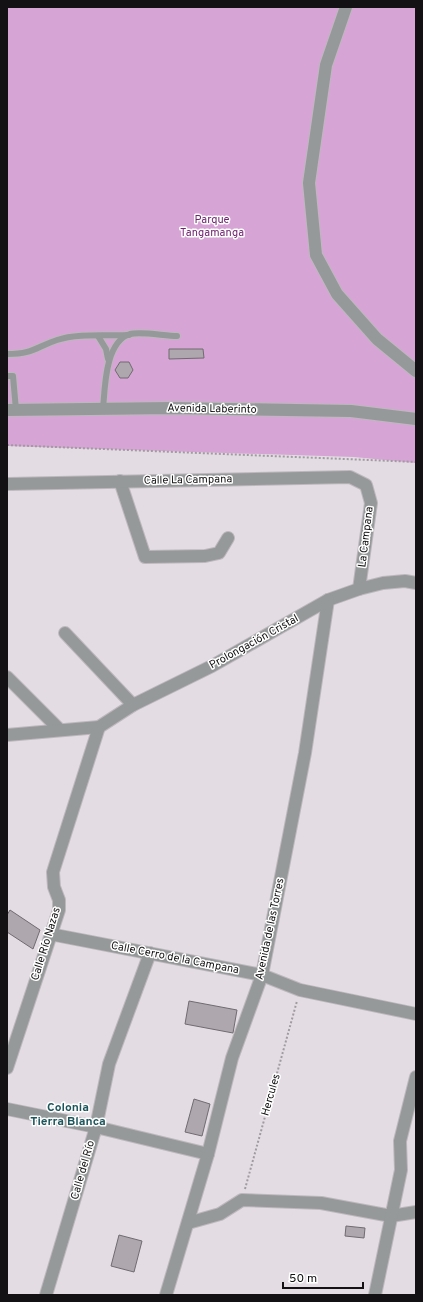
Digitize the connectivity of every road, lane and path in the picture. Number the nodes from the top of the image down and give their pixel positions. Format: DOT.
graph roads {
  1 [pos="346,7"];
  2 [pos="130,334"];
  3 [pos="98,336"];
  4 [pos="177,336"];
  5 [pos="7,354"];
  6 [pos="107,367"];
  7 [pos="416,371"];
  8 [pos="7,376"];
  9 [pos="103,409"];
  10 [pos="11,410"];
  11 [pos="416,419"];
  12 [pos="7,445"];
  13 [pos="416,462"];
  14 [pos="120,481"];
  15 [pos="7,484"];
  16 [pos="366,485"];
  17 [pos="228,538"];
  18 [pos="416,583"];
  19 [pos="359,589"];
  20 [pos="328,600"];
  21 [pos="65,633"];
  22 [pos="7,677"];
  23 [pos="133,705"];
  24 [pos="99,727"];
  25 [pos="60,730"];
  26 [pos="7,735"];
  27 [pos="50,934"];
  28 [pos="150,953"];
  29 [pos="262,975"];
  30 [pos="300,990"];
  31 [pos="416,1014"];
  32 [pos="9,1054"];
  33 [pos="7,1068"];
  34 [pos="416,1077"];
  35 [pos="7,1109"];
  36 [pos="96,1127"];
  37 [pos="208,1154"];
  38 [pos="242,1200"];
  39 [pos="416,1212"];
  40 [pos="391,1216"];
  41 [pos="188,1223"];
  42 [pos="46,1295"];
  43 [pos="166,1295"];
  44 [pos="375,1295"];
  1 -- 7 [label="street"];
  2 -- 3 [label="lane"];
  2 -- 4 [label="lane"];
  2 -- 6 [label="lane"];
  3 -- 5 [label="lane"];
  3 -- 6 [label="lane"];
  6 -- 9 [label="lane"];
  8 -- 10 [label="lane"];
  9 -- 10 [label="street, Avenida Laberinto"];
  9 -- 11 [label="street, Avenida Laberinto"];
  12 -- 13 [label="path"];
  14 -- 15 [label="street, Calle La Campana"];
  14 -- 16 [label="street, Calle La Campana"];
  14 -- 17 [label="street"];
  16 -- 19 [label="street, La Campana"];
  18 -- 19 [label="street, Prolongación Cristal"];
  19 -- 20 [label="street, Prolongación Cristal"];
  20 -- 23 [label="street, Prolongación Cristal"];
  20 -- 29 [label="street, Avenida de las Torres"];
  21 -- 23 [label="street"];
  22 -- 25 [label="street"];
  23 -- 24 [label="street, Prolongación Cristal"];
  24 -- 25 [label="street"];
  24 -- 27 [label="street, Calle Río Nazas"];
  25 -- 26 [label="street"];
  27 -- 28 [label="street, Calle Cerro de la Campana"];
  27 -- 32 [label="street, Calle Río Nazas"];
  28 -- 29 [label="street, Calle Cerro de la Campana"];
  28 -- 36 [label="street, Calle del Río"];
  29 -- 30 [label="street, Calle Cerro de la Campana"];
  29 -- 37 [label="street, Avenida de las Torres"];
  30 -- 31 [label="street, Calle Cerro de la Campana"];
  30 -- 38 [label="path, Hercules"];
  32 -- 33 [label="street, Calle Río Nazas"];
  34 -- 40 [label="street"];
  35 -- 36 [label="street"];
  36 -- 37 [label="street"];
  36 -- 42 [label="street, Calle del Río"];
  37 -- 41 [label="street, Avenida de las Torres"];
  38 -- 40 [label="street"];
  38 -- 41 [label="street"];
  39 -- 40 [label="street"];
  40 -- 44 [label="street"];
  41 -- 43 [label="street, Avenida de las Torres"];
}
